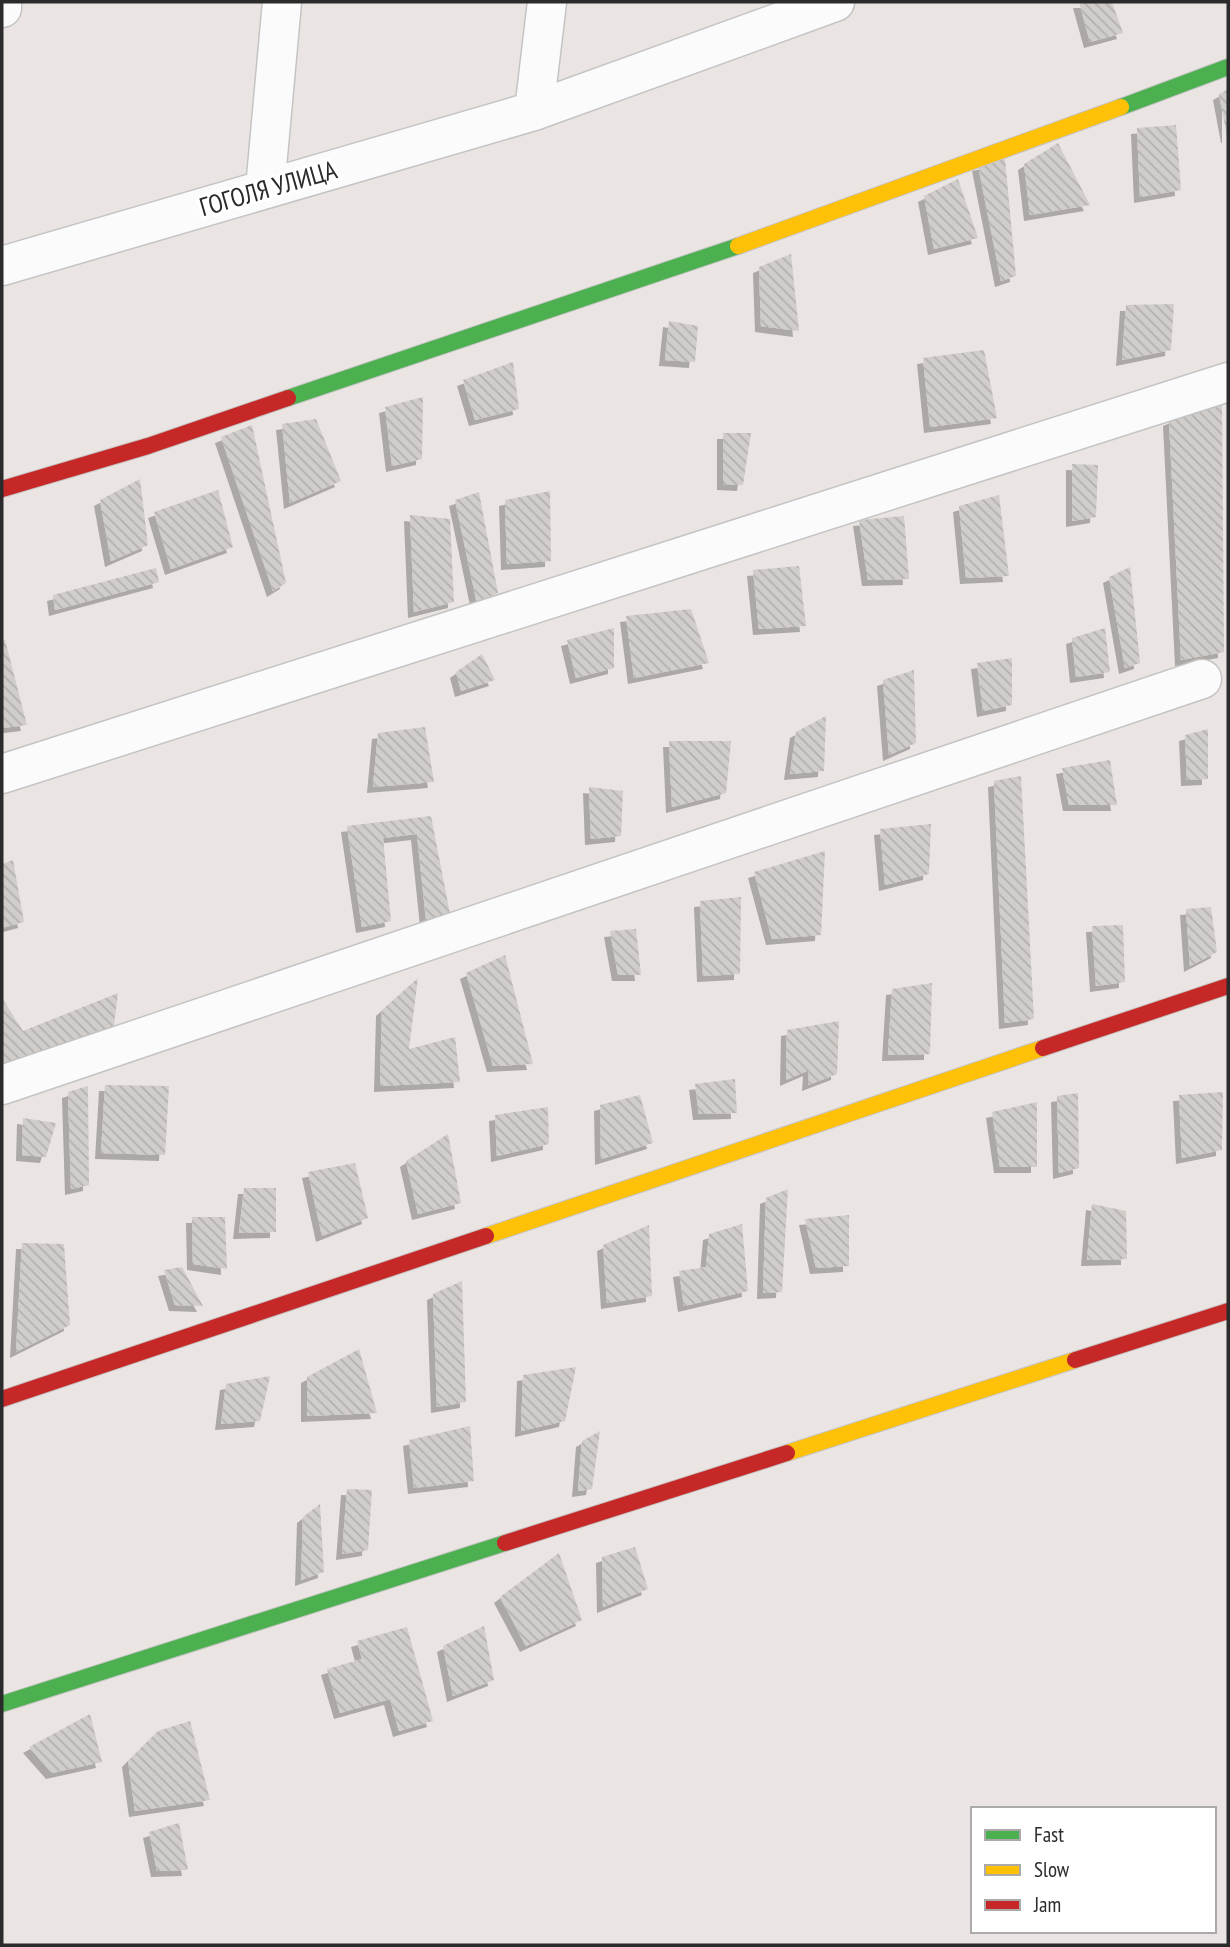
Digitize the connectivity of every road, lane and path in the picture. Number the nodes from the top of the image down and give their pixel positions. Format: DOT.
graph roads {
  1 [pos="2,2"];
  2 [pos="282,2"];
  3 [pos="547,2"];
  4 [pos="835,2"];
  5 [pos="2,8"];
  6 [pos="1228,66"];
  7 [pos="534,111"];
  8 [pos="265,189"];
  9 [pos="2,266"];
  10 [pos="1228,382"];
  11 [pos="2,489"];
  12 [pos="1202,679"];
  13 [pos="2,774"];
  14 [pos="1228,986"];
  15 [pos="2,1085"];
  16 [pos="1228,1311"];
  17 [pos="2,1399"];
  18 [pos="2,1704"];
  1 -- 5 [label="street"];
  2 -- 8 [label="street"];
  3 -- 7 [label="street"];
  4 -- 7 [label="street, ГОГОЛЯ УЛИЦА"];
  6 -- 11 [label="street"];
  7 -- 8 [label="street, ГОГОЛЯ УЛИЦА"];
  8 -- 9 [label="street, ГОГОЛЯ УЛИЦА"];
  10 -- 13 [label="street"];
  12 -- 15 [label="street"];
  14 -- 17 [label="street"];
  16 -- 18 [label="street"];
}
